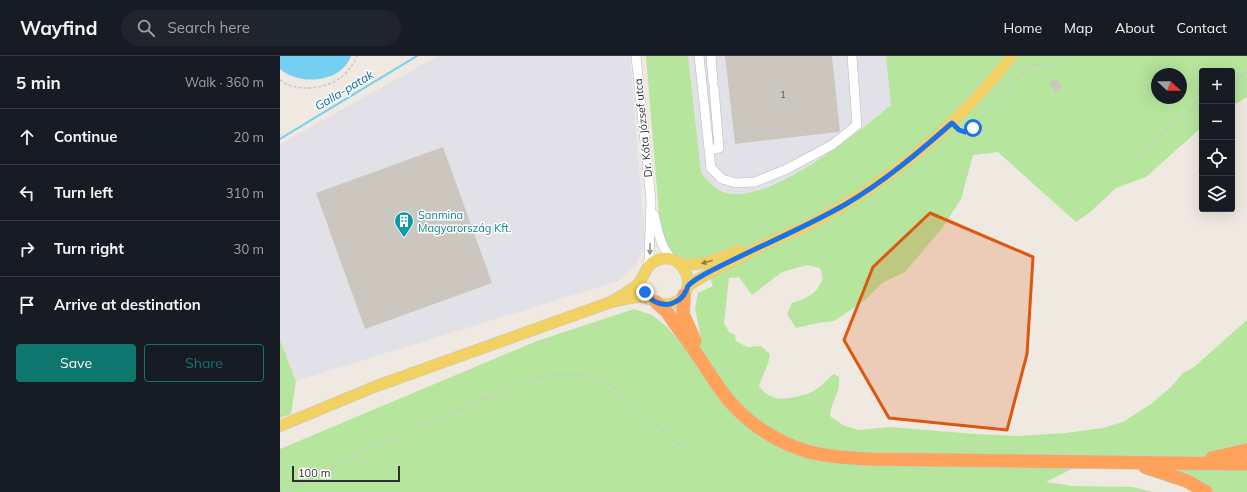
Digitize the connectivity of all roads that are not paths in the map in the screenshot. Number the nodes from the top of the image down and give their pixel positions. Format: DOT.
graph roads {
  1 [pos="636,56"];
  2 [pos="699,56"];
  3 [pos="711,56"];
  4 [pos="852,56"];
  5 [pos="1012,56"];
  6 [pos="710,150"];
  7 [pos="650,200"];
  8 [pos="770,242"];
  9 [pos="676,262"];
  10 [pos="645,272"];
  11 [pos="686,290"];
  12 [pos="611,302"];
  13 [pos="656,302"];
  14 [pos="701,360"];
  15 [pos="280,426"];
  16 [pos="1247,450"];
  17 [pos="1120,462"];
  18 [pos="1184,463"];
  19 [pos="1247,464"];
  20 [pos="1206,492"];
  1 -- 7 [label="street, Dr. Kóta József utca"];
  2 -- 6 [label="street"];
  3 -- 6 [label="street"];
  4 -- 6 [label="street"];
  5 -- 8 [label="main road"];
  7 -- 9 [label="street"];
  7 -- 10 [label="street, one-way"];
  8 -- 9 [label="main road, one-way"];
  8 -- 11 [label="main road"];
  9 -- 10 [label="main road"];
  9 -- 11 [label="main road"];
  10 -- 12 [label="main road"];
  10 -- 13 [label="main road"];
  11 -- 13 [label="main road"];
  11 -- 14 [label="highway"];
  12 -- 13 [label="main road"];
  12 -- 15 [label="main road"];
  13 -- 14 [label="highway"];
  14 -- 17 [label="highway"];
  16 -- 18 [label="highway"];
  17 -- 18 [label="highway"];
  17 -- 20 [label="highway"];
  18 -- 19 [label="highway"];
}
